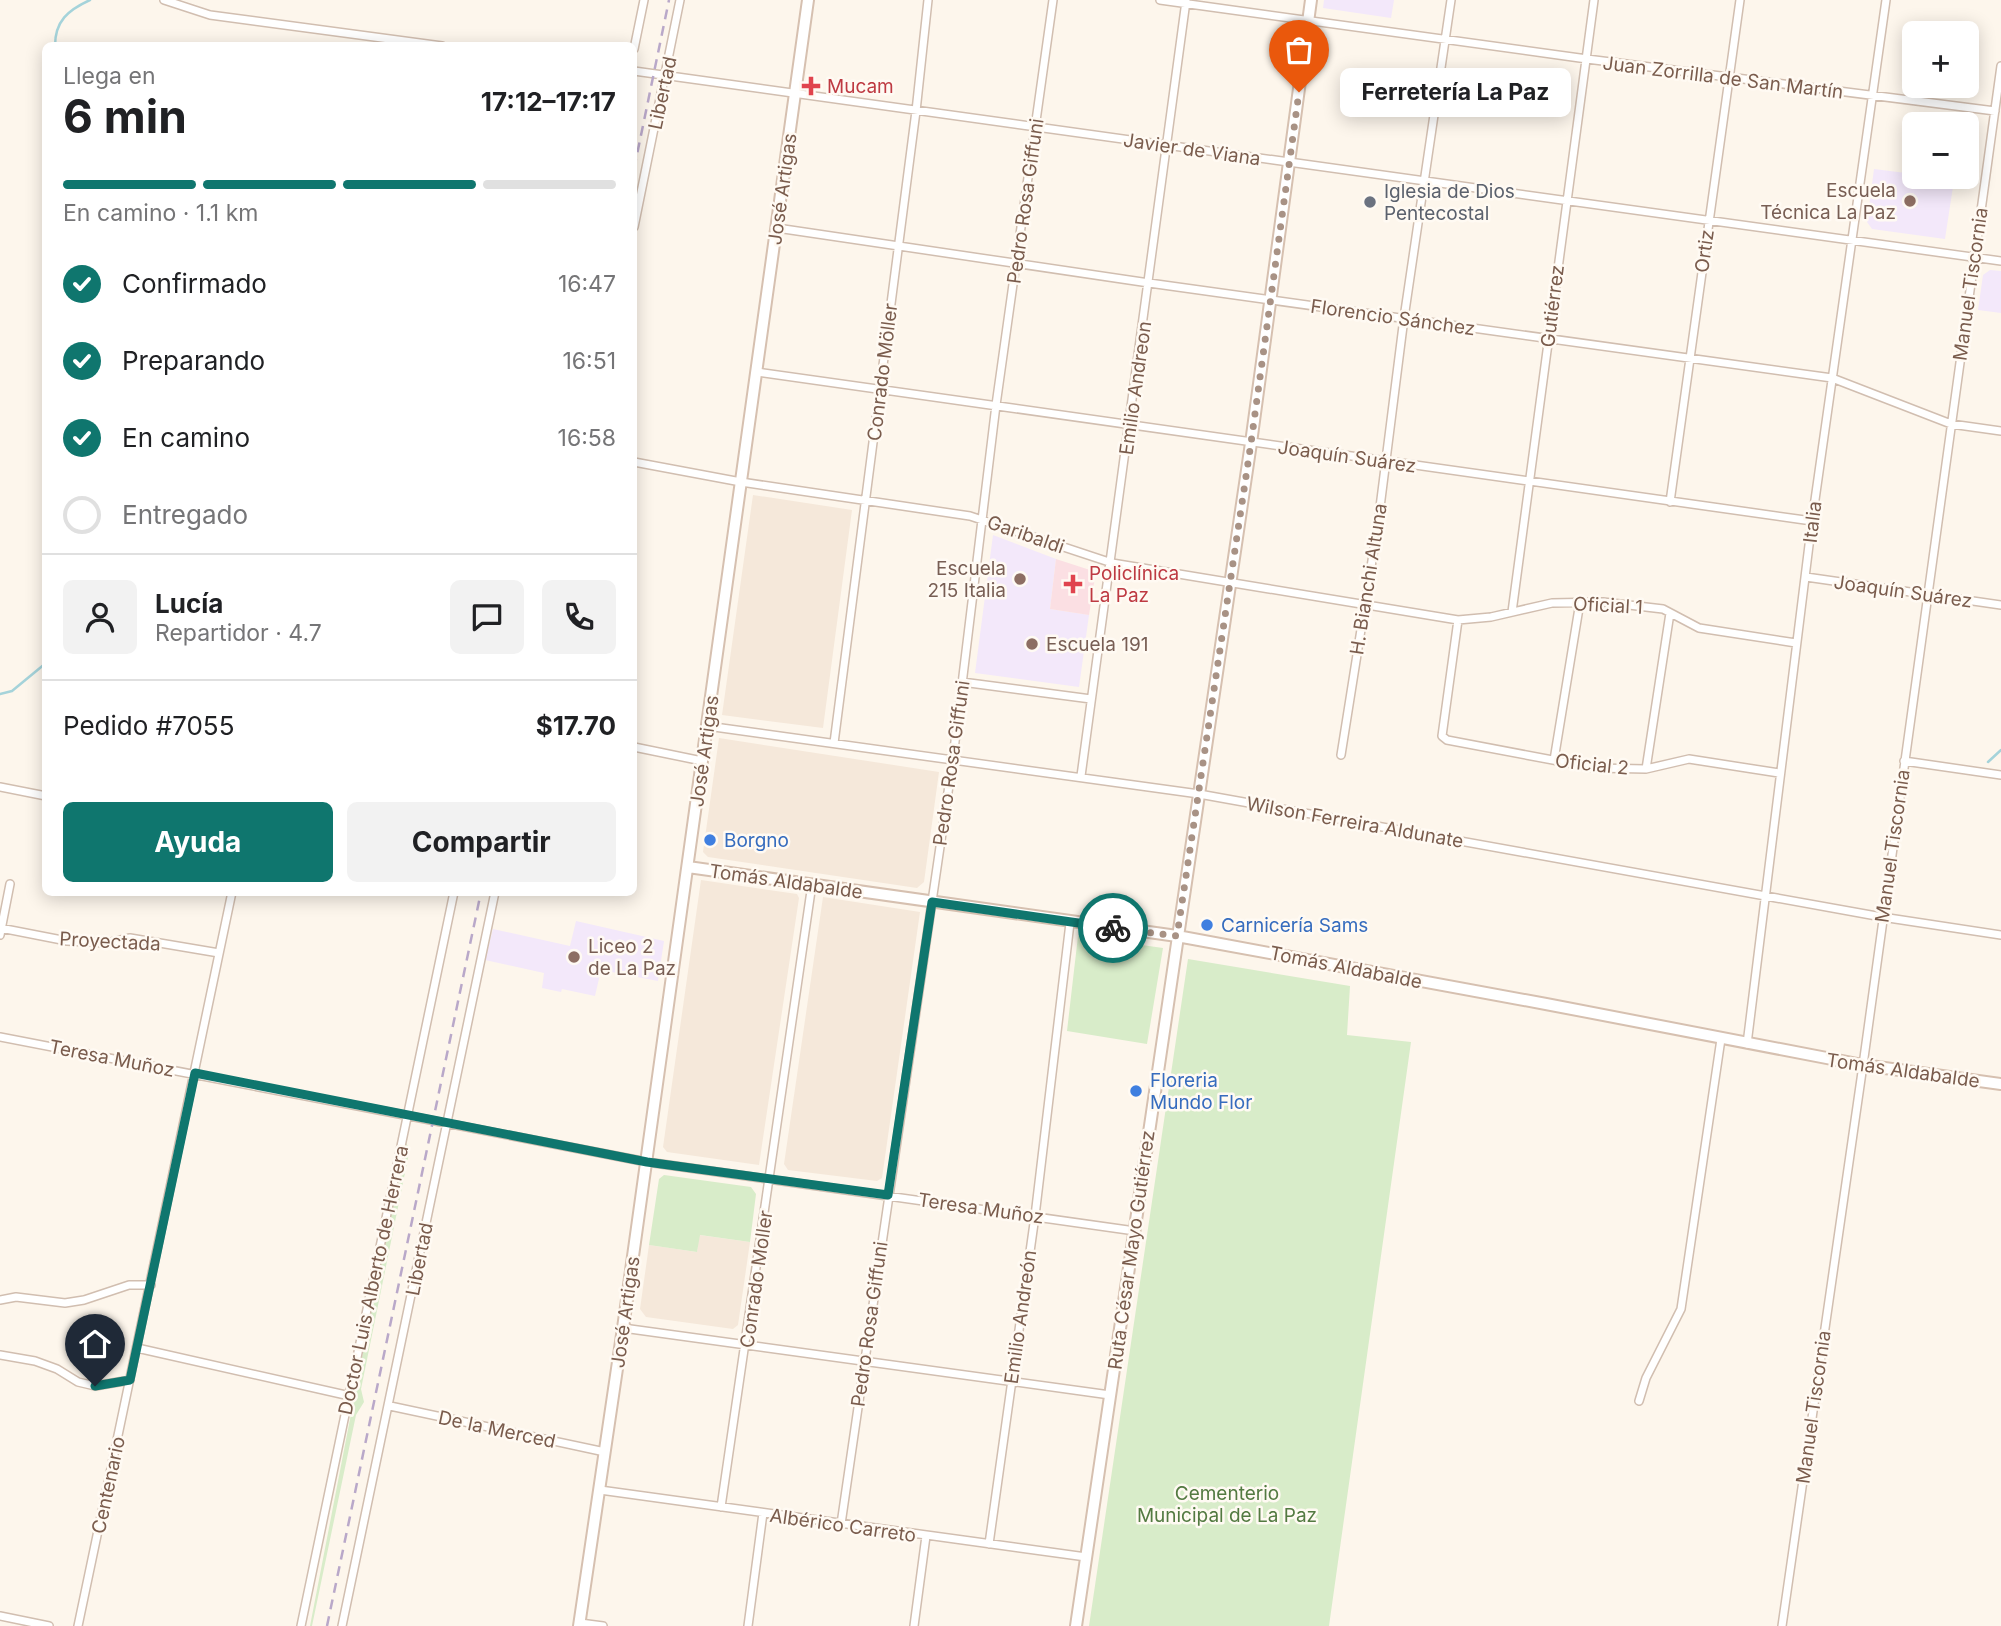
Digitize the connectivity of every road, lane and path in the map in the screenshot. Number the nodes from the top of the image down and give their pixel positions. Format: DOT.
graph roads {
  1 [pos="164,0"];
  2 [pos="644,0"];
  3 [pos="680,0"];
  4 [pos="808,0"];
  5 [pos="928,0"];
  6 [pos="1054,0"];
  7 [pos="1160,0"];
  8 [pos="1311,0"];
  9 [pos="1451,0"];
  10 [pos="1594,0"];
  11 [pos="1740,0"];
  12 [pos="1886,0"];
  13 [pos="1186,2"];
  14 [pos="1308,20"];
  15 [pos="1445,39"];
  16 [pos="397,42"];
  17 [pos="635,42"];
  18 [pos="1587,59"];
  19 [pos="2001,66"];
  20 [pos="637,71"];
  21 [pos="665,76"];
  22 [pos="1728,78"];
  23 [pos="795,93"];
  24 [pos="1874,96"];
  25 [pos="916,111"];
  26 [pos="1995,111"];
  27 [pos="1035,127"];
  28 [pos="1990,143"];
  29 [pos="1167,145"];
  30 [pos="2001,145"];
  31 [pos="1289,163"];
  32 [pos="1423,180"];
  33 [pos="1567,200"];
  34 [pos="637,212"];
  35 [pos="1709,220"];
  36 [pos="777,228"];
  37 [pos="1853,239"];
  38 [pos="899,246"];
  39 [pos="1974,257"];
  40 [pos="2001,261"];
  41 [pos="1017,264"];
  42 [pos="1149,283"];
  43 [pos="1271,300"];
  44 [pos="1404,318"];
  45 [pos="1548,339"];
  46 [pos="1690,359"];
  47 [pos="757,372"];
  48 [pos="1832,378"];
  49 [pos="880,389"];
  50 [pos="996,405"];
  51 [pos="1951,424"];
  52 [pos="1130,425"];
  53 [pos="2001,431"];
  54 [pos="1251,443"];
  55 [pos="1385,461"];
  56 [pos="637,462"];
  57 [pos="741,482"];
  58 [pos="1529,482"];
  59 [pos="865,501"];
  60 [pos="1670,502"];
  61 [pos="981,519"];
  62 [pos="1812,521"];
  63 [pos="1111,563"];
  64 [pos="1806,577"];
  65 [pos="1230,582"];
  66 [pos="1927,595"];
  67 [pos="1365,603"];
  68 [pos="1580,603"];
  69 [pos="2001,606"];
  70 [pos="1512,612"];
  71 [pos="1670,613"];
  72 [pos="1458,620"];
  73 [pos="1796,643"];
  74 [pos="962,682"];
  75 [pos="1091,699"];
  76 [pos="707,726"];
  77 [pos="834,743"];
  78 [pos="637,748"];
  79 [pos="1340,755"];
  80 [pos="953,758"];
  81 [pos="1554,760"];
  82 [pos="702,761"];
  83 [pos="1904,761"];
  84 [pos="1646,769"];
  85 [pos="1779,774"];
  86 [pos="2001,775"];
  87 [pos="1081,776"];
  88 [pos="0,787"];
  89 [pos="42,794"];
  90 [pos="1199,794"];
  91 [pos="688,867"];
  92 [pos="10,884"];
  93 [pos="812,884"];
  94 [pos="1764,894"];
  95 [pos="231,896"];
  96 [pos="453,896"];
  97 [pos="494,896"];
  98 [pos="932,902"];
  99 [pos="1882,917"];
  100 [pos="1070,923"];
  101 [pos="1,931"];
  102 [pos="2001,934"];
  103 [pos="1177,936"];
  104 [pos="219,953"];
  105 [pos="0,1037"];
  106 [pos="1721,1039"];
  107 [pos="1747,1044"];
  108 [pos="1863,1065"];
  109 [pos="195,1073"];
  110 [pos="2001,1084"];
  111 [pos="407,1116"];
  112 [pos="445,1124"];
  113 [pos="647,1162"];
  114 [pos="770,1180"];
  115 [pos="888,1195"];
  116 [pos="1035,1216"];
  117 [pos="1135,1231"];
  118 [pos="151,1285"];
  119 [pos="0,1300"];
  120 [pos="623,1328"];
  121 [pos="746,1344"];
  122 [pos="137,1348"];
  123 [pos="0,1355"];
  124 [pos="864,1359"];
  125 [pos="130,1380"];
  126 [pos="1011,1380"];
  127 [pos="1110,1395"];
  128 [pos="350,1396"];
  129 [pos="1639,1401"];
  130 [pos="390,1406"];
  131 [pos="605,1452"];
  132 [pos="600,1490"];
  133 [pos="721,1507"];
  134 [pos="763,1513"];
  135 [pos="841,1524"];
  136 [pos="926,1536"];
  137 [pos="989,1544"];
  138 [pos="1086,1557"];
  139 [pos="0,1616"];
  140 [pos="580,1624"];
  141 [pos="48,1626"];
  142 [pos="78,1626"];
  143 [pos="302,1626"];
  144 [pos="342,1626"];
  145 [pos="603,1626"];
  146 [pos="748,1626"];
  147 [pos="914,1626"];
  148 [pos="1076,1626"];
  149 [pos="1782,1626"];
  1 -- 16 [label="street"];
  2 -- 17 [label="street"];
  3 -- 21 [label="street, Libertad"];
  4 -- 23 [label="street, José Artigas"];
  5 -- 25 [label="street, Conrado Möller"];
  6 -- 27 [label="street, Pedro Rosa Giffuni"];
  7 -- 13 [label="street, Juan Zorrilla de San Martín"];
  8 -- 14 [label="street, Ruta César Mayo Gutiérrez"];
  9 -- 15 [label="street, H. Bianchi Altuna"];
  10 -- 18 [label="street, Gutiérrez"];
  11 -- 22 [label="street, Ortiz"];
  12 -- 24 [label="street, Italia"];
  13 -- 14 [label="street, Juan Zorrilla de San Martín"];
  13 -- 29 [label="street, Emilio Andreon"];
  14 -- 15 [label="street, Juan Zorrilla de San Martín"];
  14 -- 31 [label="street, Ruta César Mayo Gutiérrez"];
  15 -- 18 [label="street, Juan Zorrilla de San Martín"];
  15 -- 32 [label="street, H. Bianchi Altuna"];
  18 -- 22 [label="street, Juan Zorrilla de San Martín"];
  18 -- 33 [label="street, Gutiérrez"];
  19 -- 26 [label="street, Manuel Tiscornia"];
  20 -- 21 [label="street, Javier de Viana"];
  21 -- 23 [label="street, Javier de Viana"];
  21 -- 34 [label="street, Libertad"];
  22 -- 24 [label="street, Juan Zorrilla de San Martín"];
  22 -- 35 [label="street, Ortiz"];
  23 -- 25 [label="street, Javier de Viana"];
  23 -- 36 [label="street, José Artigas"];
  24 -- 26 [label="street, Juan Zorrilla de San Martín"];
  24 -- 37 [label="street, Italia"];
  25 -- 27 [label="street, Javier de Viana"];
  25 -- 38 [label="street, Conrado Möller"];
  26 -- 28 [label="street, Manuel Tiscornia"];
  27 -- 29 [label="street, Javier de Viana"];
  27 -- 41 [label="street, Pedro Rosa Giffuni"];
  28 -- 30 [label="street"];
  28 -- 39 [label="street, Manuel Tiscornia"];
  29 -- 31 [label="street, Javier de Viana"];
  29 -- 42 [label="street, Emilio Andreon"];
  31 -- 32 [label="street, Javier de Viana"];
  31 -- 43 [label="street, Ruta César Mayo Gutiérrez"];
  32 -- 33 [label="street, Javier de Viana"];
  32 -- 44 [label="street, H. Bianchi Altuna"];
  33 -- 35 [label="street, Javier de Viana"];
  33 -- 45 [label="street, Gutiérrez"];
  35 -- 37 [label="street, Javier de Viana"];
  35 -- 46 [label="street, Ortiz"];
  36 -- 38 [label="street, Florencio Sánchez"];
  36 -- 47 [label="street, José Artigas"];
  37 -- 39 [label="street, Javier de Viana"];
  37 -- 48 [label="street, Italia"];
  38 -- 41 [label="street, Florencio Sánchez"];
  38 -- 49 [label="street, Conrado Möller"];
  39 -- 40 [label="street, Javier de Viana"];
  39 -- 51 [label="street, Manuel Tiscornia"];
  41 -- 42 [label="street, Florencio Sánchez"];
  41 -- 50 [label="street, Pedro Rosa Giffuni"];
  42 -- 43 [label="street, Florencio Sánchez"];
  42 -- 52 [label="street, Emilio Andreon"];
  43 -- 44 [label="street, Florencio Sánchez"];
  43 -- 54 [label="street, Ruta César Mayo Gutiérrez"];
  44 -- 45 [label="street, Florencio Sánchez"];
  44 -- 55 [label="street, H. Bianchi Altuna"];
  45 -- 46 [label="street, Florencio Sánchez"];
  45 -- 58 [label="street, Gutiérrez"];
  46 -- 48 [label="street, Florencio Sánchez"];
  46 -- 60 [label="street, Ortiz"];
  47 -- 49 [label="street, Joaquín Suárez"];
  47 -- 57 [label="street, José Artigas"];
  48 -- 51 [label="street, Florencio Sánchez"];
  48 -- 62 [label="street, Italia"];
  49 -- 50 [label="street, Joaquín Suárez"];
  49 -- 59 [label="street, Conrado Möller"];
  50 -- 52 [label="street, Joaquín Suárez"];
  50 -- 61 [label="street, Pedro Rosa Giffuni"];
  51 -- 53 [label="street, Florencio Sánchez"];
  51 -- 66 [label="street, Manuel Tiscornia"];
  52 -- 54 [label="street, Joaquín Suárez"];
  52 -- 63 [label="street, Emilio Andreon"];
  54 -- 55 [label="street, Joaquín Suárez"];
  54 -- 65 [label="street, Ruta César Mayo Gutiérrez"];
  55 -- 58 [label="street, Joaquín Suárez"];
  55 -- 67 [label="street, H. Bianchi Altuna"];
  56 -- 57 [label="street, Garibaldi"];
  57 -- 59 [label="street, Garibaldi"];
  57 -- 76 [label="street, José Artigas"];
  58 -- 60 [label="street, Joaquín Suárez"];
  58 -- 70 [label="street, Gutiérrez"];
  59 -- 61 [label="street, Garibaldi"];
  59 -- 77 [label="street, Conrado Möller"];
  60 -- 62 [label="street, Joaquín Suárez"];
  61 -- 63 [label="street, Garibaldi"];
  61 -- 74 [label="street, Pedro Rosa Giffuni"];
  62 -- 64 [label="street, Italia"];
  63 -- 65 [label="street, Garibaldi"];
  63 -- 75 [label="street, Emilio Andreon"];
  64 -- 66 [label="street, Joaquín Suárez"];
  64 -- 73 [label="street, Italia"];
  65 -- 67 [label="street, Garibaldi"];
  65 -- 90 [label="street, Ruta César Mayo Gutiérrez"];
  66 -- 69 [label="street, Joaquín Suárez"];
  66 -- 83 [label="street, Manuel Tiscornia"];
  67 -- 72 [label="street, Garibaldi"];
  67 -- 79 [label="street, H. Bianchi Altuna"];
  68 -- 70 [label="street, Oficial 1"];
  68 -- 71 [label="street, Oficial 1"];
  68 -- 81 [label="street"];
  70 -- 72 [label="street, Oficial 1"];
  71 -- 73 [label="street, Oficial 1"];
  71 -- 84 [label="street"];
  72 -- 81 [label="street, Oficial 2"];
  73 -- 85 [label="street, Italia"];
  74 -- 75 [label="street"];
  74 -- 80 [label="street, Pedro Rosa Giffuni"];
  75 -- 87 [label="street, Emilio Andreon"];
  76 -- 77 [label="street, Wilson Ferreira Aldunate"];
  76 -- 82 [label="street, José Artigas"];
  77 -- 80 [label="street, Wilson Ferreira Aldunate"];
  78 -- 82 [label="street"];
  80 -- 87 [label="street, Wilson Ferreira Aldunate"];
  80 -- 98 [label="street, Pedro Rosa Giffuni"];
  81 -- 84 [label="street, Oficial 2"];
  82 -- 91 [label="street, José Artigas"];
  83 -- 86 [label="street"];
  83 -- 99 [label="street, Manuel Tiscornia"];
  84 -- 85 [label="street, Oficial 2"];
  85 -- 94 [label="street, Italia"];
  87 -- 90 [label="street, Wilson Ferreira Aldunate"];
  88 -- 89 [label="street"];
  90 -- 94 [label="street, Wilson Ferreira Aldunate"];
  90 -- 103 [label="street, Ruta César Mayo Gutiérrez"];
  91 -- 93 [label="street, Tomás Aldabalde"];
  91 -- 113 [label="street, José Artigas"];
  92 -- 101 [label="street"];
  93 -- 98 [label="street, Tomás Aldabalde"];
  93 -- 114 [label="street, Conrado Moller"];
  94 -- 99 [label="street, Wilson Ferreira Aldunate"];
  94 -- 107 [label="street, Italia"];
  95 -- 104 [label="street, Centenario"];
  96 -- 111 [label="street, Doctor Luis Alberto de Herrera"];
  97 -- 112 [label="street, Libertad"];
  98 -- 100 [label="street, Tomás Aldabalde"];
  98 -- 115 [label="street, Pedro Rosa Giffuni"];
  99 -- 102 [label="street, Wilson Ferreira Aldunate"];
  99 -- 108 [label="street, Manuel Tiscornia"];
  100 -- 103 [label="street, Tomás Aldabalde"];
  100 -- 116 [label="street, Emilio Andreón"];
  101 -- 104 [label="street, Proyectada"];
  103 -- 106 [label="street, Tomás Aldabalde"];
  103 -- 117 [label="street, Ruta César Mayo Gutiérrez"];
  104 -- 109 [label="street, Centenario"];
  105 -- 109 [label="street, Teresa Muñoz"];
  106 -- 107 [label="street, Tomás Aldabalde"];
  106 -- 129 [label="street"];
  107 -- 108 [label="street, Tomás Aldabalde"];
  108 -- 110 [label="street, Tomás Aldabalde"];
  108 -- 149 [label="street, Manuel Tiscornia"];
  109 -- 111 [label="street, Teresa Muñoz"];
  109 -- 118 [label="street, Centenario"];
  111 -- 112 [label="street, Teresa Muñoz"];
  111 -- 128 [label="street, Doctor Luis Alberto de Herrera"];
  112 -- 113 [label="street, Teresa Muñoz"];
  112 -- 130 [label="street, Libertad"];
  113 -- 114 [label="street, Teresa Muñoz"];
  113 -- 120 [label="street, José Artigas"];
  114 -- 115 [label="street, Teresa Muñoz"];
  114 -- 121 [label="street, Conrado Moller"];
  115 -- 116 [label="street, Teresa Muñoz"];
  115 -- 124 [label="street, Pedro Rosa Giffuni"];
  116 -- 117 [label="street, Teresa Muñoz"];
  116 -- 126 [label="street, Emilio Andreón"];
  117 -- 127 [label="street, Ruta César Mayo Gutiérrez"];
  118 -- 119 [label="street"];
  118 -- 122 [label="street, Centenario"];
  120 -- 121 [label="street"];
  120 -- 131 [label="street, José Artigas"];
  121 -- 124 [label="street"];
  121 -- 133 [label="street, Conrado Moller"];
  122 -- 125 [label="street, Centenario"];
  122 -- 128 [label="street"];
  123 -- 125 [label="street"];
  124 -- 126 [label="street"];
  124 -- 135 [label="street, Pedro Rosa Giffuni"];
  125 -- 142 [label="street, Centenario"];
  126 -- 127 [label="street"];
  126 -- 137 [label="street, Emilio Andreón"];
  127 -- 138 [label="street, Ruta César Mayo Gutiérrez"];
  128 -- 143 [label="street, Doctor Luis Alberto de Herrera"];
  130 -- 131 [label="street, De la Merced"];
  130 -- 144 [label="street, Libertad"];
  131 -- 132 [label="street, José Artigas"];
  132 -- 133 [label="street, Albérico Carreto"];
  132 -- 140 [label="street, José Artigas"];
  133 -- 134 [label="street, Albérico Carreto"];
  134 -- 135 [label="street, Albérico Carreto"];
  134 -- 146 [label="street"];
  135 -- 136 [label="street, Albérico Carreto"];
  136 -- 137 [label="street, Albérico Carreto"];
  136 -- 147 [label="street"];
  137 -- 138 [label="street, Albérico Carreto"];
  138 -- 148 [label="street, Ruta César Mayo Gutiérrez"];
  139 -- 141 [label="street"];
  140 -- 145 [label="street"];
}
